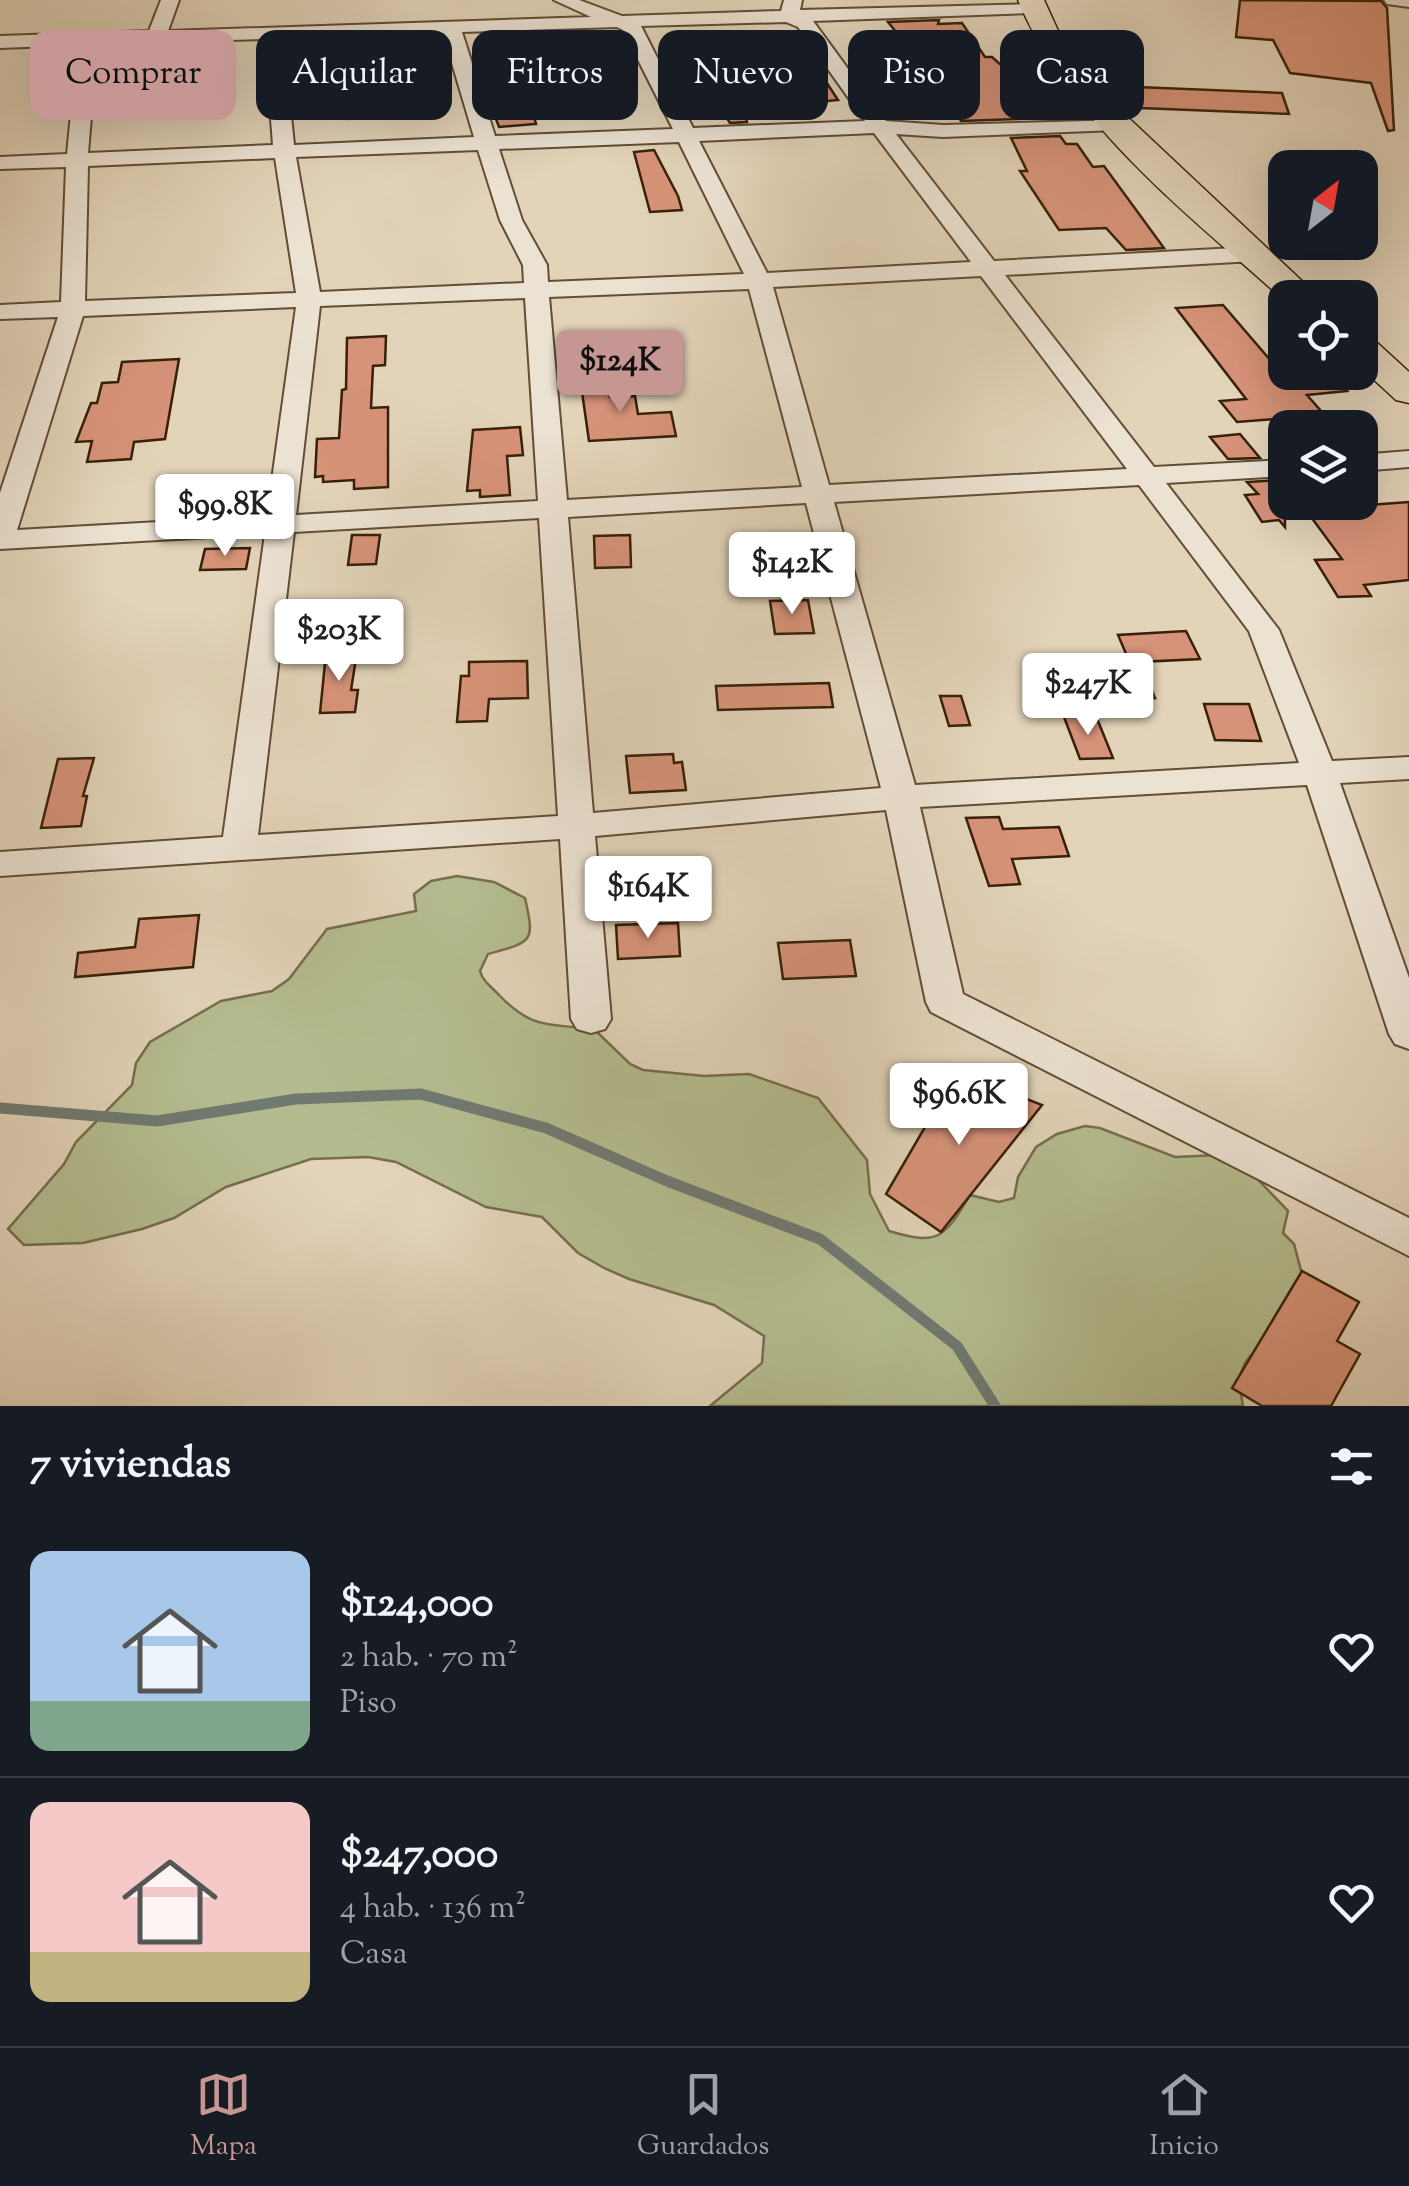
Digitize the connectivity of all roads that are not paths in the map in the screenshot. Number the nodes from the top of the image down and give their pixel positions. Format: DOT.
graph roads {
  1 [pos="170,0"];
  2 [pos="563,0"];
  3 [pos="1393,0"];
  4 [pos="1409,2"];
  5 [pos="1032,4"];
  6 [pos="791,8"];
  7 [pos="620,22"];
  8 [pos="451,28"];
  9 [pos="159,30"];
  10 [pos="301,30"];
  11 [pos="0,42"];
  12 [pos="30,42"];
  13 [pos="81,120"];
  14 [pos="281,120"];
  15 [pos="1116,124"];
  16 [pos="881,127"];
  17 [pos="686,135"];
  18 [pos="487,145"];
  19 [pos="285,154"];
  20 [pos="77,160"];
  21 [pos="0,163"];
  22 [pos="1254,254"];
  23 [pos="987,270"];
  24 [pos="1283,280"];
  25 [pos="759,281"];
  26 [pos="538,289"];
  27 [pos="309,300"];
  28 [pos="74,309"];
  29 [pos="0,312"];
  30 [pos="1378,364"];
  31 [pos="1409,392"];
  32 [pos="1409,459"];
  33 [pos="1378,462"];
  34 [pos="1268,469"];
  35 [pos="1148,477"];
  36 [pos="818,494"];
  37 [pos="554,510"];
  38 [pos="280,523"];
  39 [pos="0,538"];
  40 [pos="1409,768"];
  41 [pos="1320,774"];
  42 [pos="901,798"];
  43 [pos="576,826"];
  44 [pos="239,848"];
  45 [pos="0,864"];
  46 [pos="591,1019"];
  47 [pos="1409,1034"];
  48 [pos="1409,1238"];
  1 -- 9 [label="street"];
  2 -- 7 [label="street"];
  3 -- 4 [label="street"];
  5 -- 6 [label="street"];
  5 -- 15 [label="highway"];
  6 -- 7 [label="street"];
  6 -- 16 [label="street"];
  7 -- 8 [label="street"];
  7 -- 17 [label="street"];
  8 -- 10 [label="street"];
  8 -- 18 [label="street"];
  11 -- 12 [label="street"];
  13 -- 20 [label="street"];
  14 -- 19 [label="street"];
  15 -- 16 [label="street"];
  15 -- 22 [label="highway"];
  16 -- 17 [label="street"];
  16 -- 23 [label="street"];
  17 -- 18 [label="street"];
  17 -- 25 [label="street"];
  18 -- 19 [label="street"];
  18 -- 26 [label="street"];
  19 -- 20 [label="street"];
  19 -- 27 [label="street"];
  20 -- 21 [label="street"];
  20 -- 28 [label="street"];
  22 -- 23 [label="street"];
  22 -- 24 [label="highway"];
  23 -- 25 [label="street"];
  23 -- 35 [label="street"];
  25 -- 26 [label="street"];
  25 -- 36 [label="street"];
  26 -- 27 [label="street"];
  26 -- 37 [label="street"];
  27 -- 28 [label="street"];
  27 -- 38 [label="street"];
  28 -- 29 [label="street"];
  28 -- 39 [label="street"];
  30 -- 31 [label="highway"];
  32 -- 33 [label="street"];
  34 -- 35 [label="street"];
  35 -- 36 [label="street"];
  35 -- 41 [label="street"];
  36 -- 37 [label="street"];
  36 -- 42 [label="street"];
  37 -- 38 [label="street"];
  37 -- 43 [label="street"];
  38 -- 39 [label="street"];
  38 -- 44 [label="street"];
  40 -- 41 [label="street"];
  41 -- 42 [label="street"];
  41 -- 47 [label="street"];
  42 -- 43 [label="street"];
  42 -- 48 [label="street"];
  43 -- 44 [label="street"];
  43 -- 46 [label="street"];
  44 -- 45 [label="street"];
}
